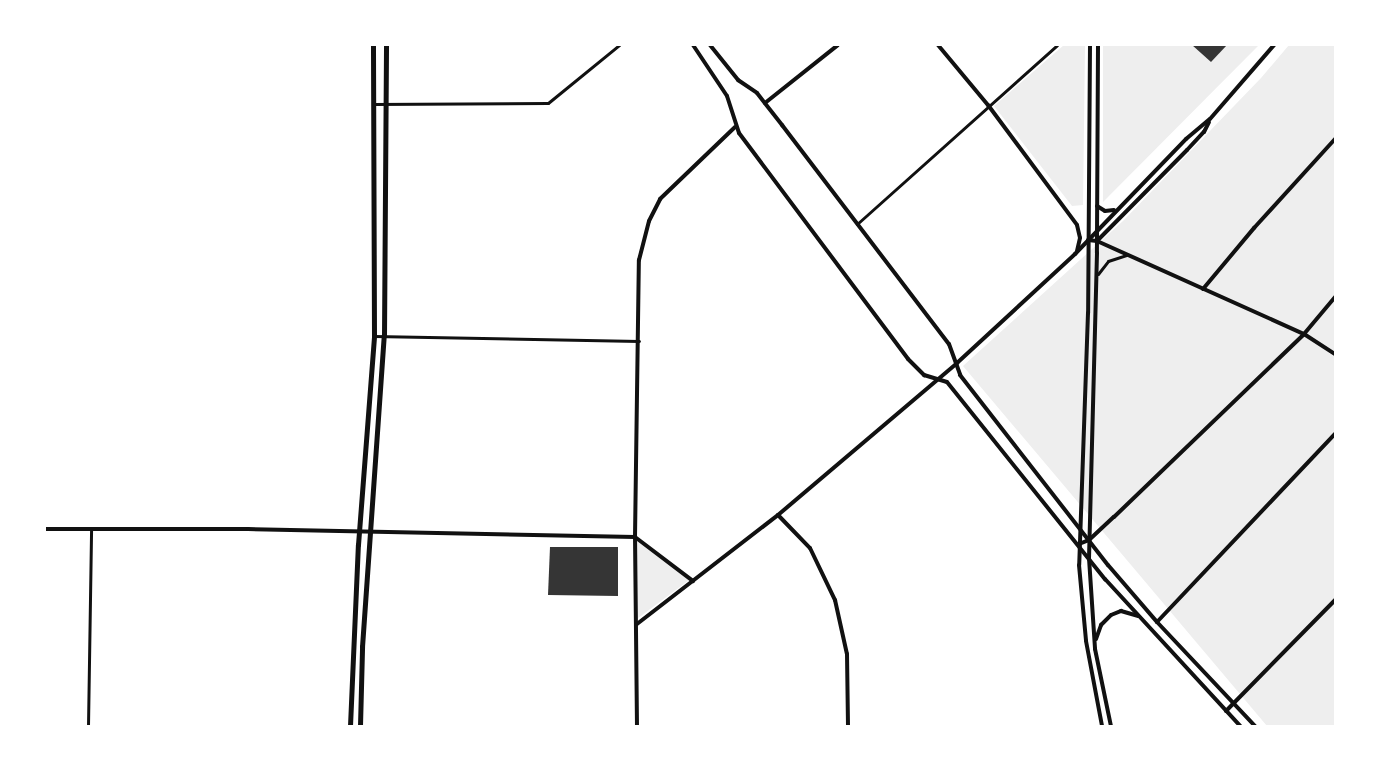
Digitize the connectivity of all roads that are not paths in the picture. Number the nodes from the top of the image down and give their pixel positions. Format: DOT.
graph roads {
  1 [pos="373,45"];
  2 [pos="386,45"];
  3 [pos="619,45"];
  4 [pos="693,45"];
  5 [pos="710,45"];
  6 [pos="838,45"];
  7 [pos="938,45"];
  8 [pos="1057,45"];
  9 [pos="1090,45"];
  10 [pos="1098,45"];
  11 [pos="1274,45"];
  12 [pos="765,103"];
  13 [pos="373,104"];
  14 [pos="385,104"];
  15 [pos="988,105"];
  16 [pos="1210,119"];
  17 [pos="735,127"];
  18 [pos="1335,139"];
  19 [pos="1096,206"];
  20 [pos="1118,208"];
  21 [pos="857,224"];
  22 [pos="1096,231"];
  23 [pos="1088,240"];
  24 [pos="1097,241"];
  25 [pos="1075,254"];
  26 [pos="1127,255"];
  27 [pos="1096,278"];
  28 [pos="1203,289"];
  29 [pos="1335,297"];
  30 [pos="1304,334"];
  31 [pos="374,336"];
  32 [pos="384,336"];
  33 [pos="639,341"];
  34 [pos="1335,354"];
  35 [pos="957,363"];
  36 [pos="939,378"];
  37 [pos="1335,434"];
  38 [pos="778,515"];
  39 [pos="1080,527"];
  40 [pos="45,529"];
  41 [pos="91,530"];
  42 [pos="359,531"];
  43 [pos="370,532"];
  44 [pos="635,537"];
  45 [pos="1089,540"];
  46 [pos="1079,544"];
  47 [pos="1089,558"];
  48 [pos="693,581"];
  49 [pos="1335,600"];
  50 [pos="1140,617"];
  51 [pos="1157,622"];
  52 [pos="637,624"];
  53 [pos="1095,649"];
  54 [pos="1234,703"];
  55 [pos="1226,711"];
  56 [pos="88,726"];
  57 [pos="351,726"];
  58 [pos="360,726"];
  59 [pos="637,726"];
  60 [pos="848,726"];
  61 [pos="1102,726"];
  62 [pos="1111,726"];
  63 [pos="1240,726"];
  64 [pos="1256,726"];
  1 -- 13 [label="main road"];
  2 -- 14 [label="main road"];
  3 -- 14 [label="street"];
  4 -- 17 [label="street"];
  5 -- 12 [label="street"];
  6 -- 12 [label="street"];
  7 -- 15 [label="street"];
  8 -- 15 [label="street"];
  9 -- 23 [label="street"];
  10 -- 19 [label="street"];
  11 -- 16 [label="street"];
  12 -- 21 [label="street"];
  13 -- 14 [label="street"];
  13 -- 31 [label="main road"];
  14 -- 32 [label="main road"];
  15 -- 21 [label="street"];
  15 -- 25 [label="street"];
  16 -- 20 [label="street"];
  16 -- 24 [label="street"];
  17 -- 33 [label="street"];
  17 -- 36 [label="street"];
  18 -- 28 [label="street"];
  19 -- 20 [label="street"];
  19 -- 22 [label="street"];
  20 -- 22 [label="street"];
  21 -- 35 [label="street"];
  22 -- 23 [label="street"];
  22 -- 24 [label="street"];
  23 -- 24 [label="street"];
  23 -- 25 [label="street"];
  23 -- 39 [label="street"];
  24 -- 26 [label="street"];
  24 -- 27 [label="street"];
  25 -- 35 [label="street"];
  26 -- 27 [label="street"];
  26 -- 28 [label="street"];
  27 -- 45 [label="street"];
  28 -- 30 [label="street"];
  29 -- 30 [label="street"];
  30 -- 34 [label="street"];
  30 -- 45 [label="street"];
  31 -- 32 [label="street"];
  31 -- 42 [label="main road"];
  32 -- 33 [label="street"];
  32 -- 43 [label="main road"];
  33 -- 44 [label="street"];
  35 -- 36 [label="street"];
  35 -- 39 [label="street"];
  36 -- 38 [label="street"];
  36 -- 46 [label="street"];
  37 -- 51 [label="street"];
  38 -- 48 [label="street"];
  38 -- 60 [label="street"];
  39 -- 45 [label="street"];
  39 -- 46 [label="street"];
  40 -- 41 [label="street"];
  41 -- 42 [label="street"];
  41 -- 56 [label="street"];
  42 -- 43 [label="street"];
  42 -- 57 [label="main road"];
  43 -- 44 [label="street"];
  43 -- 58 [label="main road"];
  44 -- 48 [label="street"];
  44 -- 52 [label="street"];
  45 -- 46 [label="street"];
  45 -- 47 [label="street"];
  45 -- 51 [label="street"];
  46 -- 47 [label="street"];
  46 -- 61 [label="street"];
  47 -- 50 [label="street"];
  47 -- 53 [label="street"];
  48 -- 52 [label="street"];
  49 -- 54 [label="street"];
  50 -- 53 [label="street"];
  50 -- 55 [label="street"];
  51 -- 54 [label="street"];
  52 -- 59 [label="street"];
  53 -- 62 [label="street"];
  54 -- 55 [label="street"];
  54 -- 64 [label="street"];
  55 -- 63 [label="street"];
}
